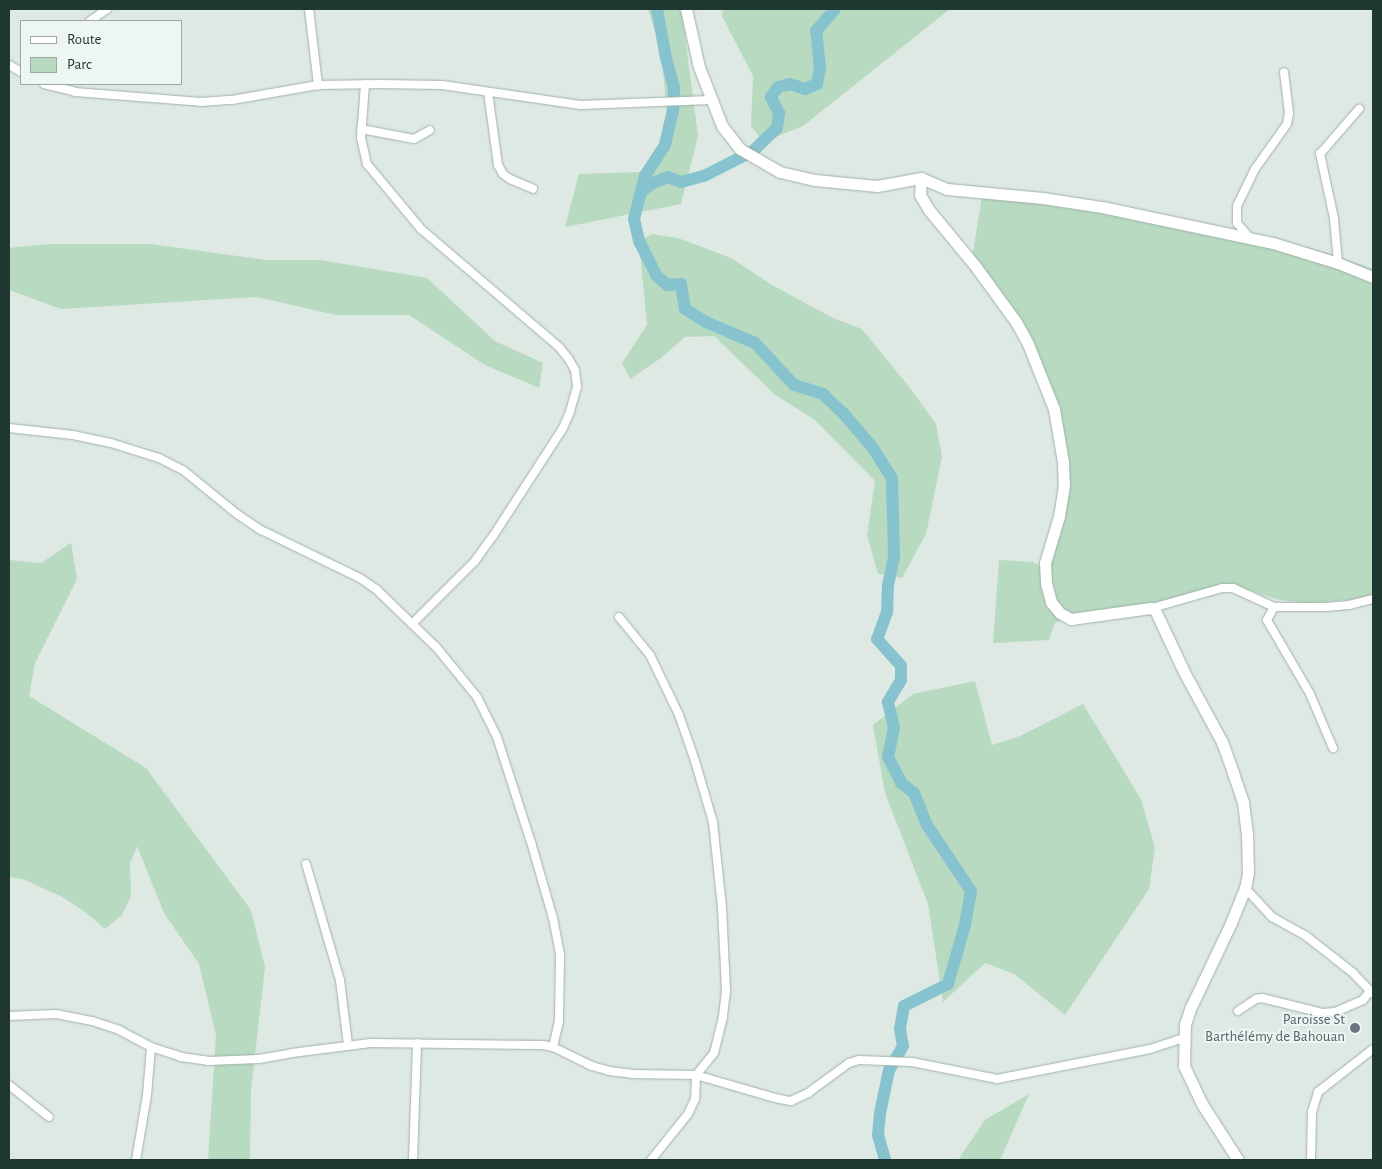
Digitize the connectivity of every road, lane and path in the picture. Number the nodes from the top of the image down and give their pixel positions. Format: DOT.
graph roads {
  1 [pos="107,9"];
  2 [pos="309,9"];
  3 [pos="686,9"];
  4 [pos="91,20"];
  5 [pos="9,65"];
  6 [pos="20,71"];
  7 [pos="1284,72"];
  8 [pos="365,84"];
  9 [pos="48,85"];
  10 [pos="318,85"];
  11 [pos="488,92"];
  12 [pos="711,100"];
  13 [pos="1359,109"];
  14 [pos="361,129"];
  15 [pos="430,130"];
  16 [pos="922,178"];
  17 [pos="533,189"];
  18 [pos="1250,238"];
  19 [pos="1338,263"];
  20 [pos="1373,277"];
  21 [pos="9,428"];
  22 [pos="1373,600"];
  23 [pos="1274,607"];
  24 [pos="1152,608"];
  25 [pos="618,617"];
  26 [pos="412,624"];
  27 [pos="1333,748"];
  28 [pos="306,864"];
  29 [pos="1245,888"];
  30 [pos="1372,993"];
  31 [pos="1238,1011"];
  32 [pos="9,1016"];
  33 [pos="1186,1037"];
  34 [pos="417,1043"];
  35 [pos="348,1045"];
  36 [pos="151,1047"];
  37 [pos="553,1047"];
  38 [pos="1373,1049"];
  39 [pos="696,1074"];
  40 [pos="9,1085"];
  41 [pos="49,1117"];
  42 [pos="136,1160"];
  43 [pos="414,1160"];
  44 [pos="651,1160"];
  45 [pos="1238,1160"];
  46 [pos="1311,1160"];
  1 -- 4 [label="street"];
  2 -- 10 [label="street"];
  3 -- 12 [label="street"];
  5 -- 6 [label="street"];
  7 -- 18 [label="street"];
  8 -- 10 [label="street"];
  8 -- 11 [label="street"];
  8 -- 14 [label="street"];
  9 -- 10 [label="street"];
  11 -- 12 [label="street"];
  11 -- 17 [label="street"];
  12 -- 16 [label="street"];
  13 -- 19 [label="street"];
  14 -- 15 [label="street"];
  14 -- 26 [label="street"];
  16 -- 18 [label="street"];
  16 -- 24 [label="street"];
  18 -- 19 [label="street"];
  19 -- 20 [label="street"];
  21 -- 26 [label="street"];
  22 -- 23 [label="street"];
  23 -- 24 [label="street"];
  23 -- 27 [label="street"];
  24 -- 29 [label="street"];
  25 -- 39 [label="street"];
  26 -- 37 [label="street"];
  28 -- 35 [label="street"];
  29 -- 30 [label="street"];
  29 -- 33 [label="street"];
  30 -- 31 [label="street"];
  32 -- 36 [label="street"];
  33 -- 39 [label="street"];
  33 -- 45 [label="street"];
  34 -- 35 [label="street"];
  34 -- 37 [label="street"];
  34 -- 43 [label="street"];
  35 -- 36 [label="street"];
  36 -- 42 [label="street"];
  37 -- 39 [label="street"];
  38 -- 46 [label="street"];
  39 -- 44 [label="street"];
  40 -- 41 [label="street"];
}
